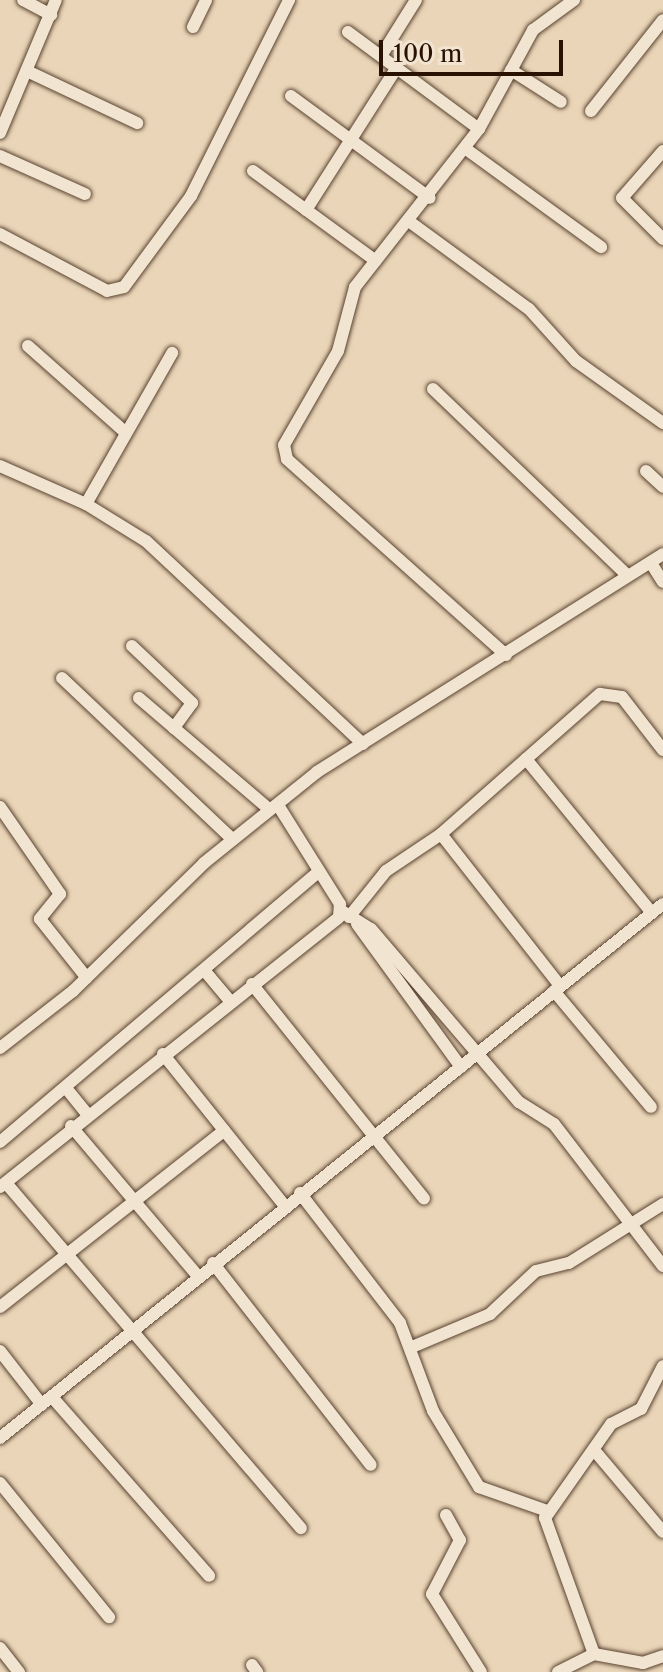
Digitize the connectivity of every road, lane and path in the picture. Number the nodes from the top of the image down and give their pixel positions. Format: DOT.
graph roads {
  1 [pos="23,0"];
  2 [pos="56,0"];
  3 [pos="206,0"];
  4 [pos="289,0"];
  5 [pos="416,0"];
  6 [pos="574,0"];
  7 [pos="51,15"];
  8 [pos="663,20"];
  9 [pos="193,27"];
  10 [pos="348,32"];
  11 [pos="381,56"];
  12 [pos="397,67"];
  13 [pos="511,70"];
  14 [pos="27,71"];
  15 [pos="291,96"];
  16 [pos="561,102"];
  17 [pos="591,111"];
  18 [pos="137,123"];
  19 [pos="479,129"];
  20 [pos="0,133"];
  21 [pos="352,138"];
  22 [pos="466,149"];
  23 [pos="663,151"];
  24 [pos="0,156"];
  25 [pos="253,171"];
  26 [pos="85,194"];
  27 [pos="430,198"];
  28 [pos="306,210"];
  29 [pos="410,222"];
  30 [pos="0,234"];
  31 [pos="663,239"];
  32 [pos="601,247"];
  33 [pos="376,261"];
  34 [pos="28,346"];
  35 [pos="172,353"];
  36 [pos="433,389"];
  37 [pos="663,423"];
  38 [pos="125,432"];
  39 [pos="0,466"];
  40 [pos="646,471"];
  41 [pos="663,487"];
  42 [pos="86,504"];
  43 [pos="663,554"];
  44 [pos="651,563"];
  45 [pos="628,576"];
  46 [pos="663,582"];
  47 [pos="132,646"];
  48 [pos="506,655"];
  49 [pos="62,678"];
  50 [pos="139,698"];
  51 [pos="174,728"];
  52 [pos="363,744"];
  53 [pos="663,750"];
  54 [pos="526,759"];
  55 [pos="0,807"];
  56 [pos="274,808"];
  57 [pos="441,834"];
  58 [pos="232,839"];
  59 [pos="317,873"];
  60 [pos="663,904"];
  61 [pos="652,913"];
  62 [pos="349,917"];
  63 [pos="87,978"];
  64 [pos="252,984"];
  65 [pos="217,986"];
  66 [pos="557,989"];
  67 [pos="0,1048"];
  68 [pos="163,1054"];
  69 [pos="475,1055"];
  70 [pos="461,1067"];
  71 [pos="77,1101"];
  72 [pos="651,1107"];
  73 [pos="71,1126"];
  74 [pos="224,1131"];
  75 [pos="375,1136"];
  76 [pos="0,1142"];
  77 [pos="3,1185"];
  78 [pos="300,1193"];
  79 [pos="424,1199"];
  80 [pos="135,1200"];
  81 [pos="663,1204"];
  82 [pos="284,1205"];
  83 [pos="625,1224"];
  84 [pos="65,1257"];
  85 [pos="213,1263"];
  86 [pos="663,1266"];
  87 [pos="196,1274"];
  88 [pos="0,1307"];
  89 [pos="131,1329"];
  90 [pos="412,1347"];
  91 [pos="0,1351"];
  92 [pos="663,1366"];
  93 [pos="47,1401"];
  94 [pos="0,1438"];
  95 [pos="594,1450"];
  96 [pos="371,1465"];
  97 [pos="0,1483"];
  98 [pos="547,1511"];
  99 [pos="446,1515"];
  100 [pos="301,1528"];
  101 [pos="663,1532"];
  102 [pos="209,1576"];
  103 [pos="109,1617"];
  104 [pos="0,1648"];
  105 [pos="594,1654"];
  106 [pos="663,1656"];
  107 [pos="643,1668"];
  108 [pos="19,1672"];
  109 [pos="481,1672"];
  110 [pos="558,1672"];
  1 -- 7 [label="street"];
  2 -- 7 [label="street"];
  3 -- 9 [label="street"];
  4 -- 30 [label="street"];
  5 -- 11 [label="street"];
  6 -- 13 [label="street"];
  7 -- 14 [label="street"];
  8 -- 17 [label="street"];
  10 -- 11 [label="street"];
  11 -- 12 [label="street"];
  12 -- 19 [label="street"];
  12 -- 21 [label="street"];
  13 -- 16 [label="street"];
  13 -- 19 [label="street"];
  14 -- 18 [label="street"];
  14 -- 20 [label="street"];
  15 -- 21 [label="street"];
  19 -- 22 [label="street"];
  21 -- 27 [label="street"];
  21 -- 28 [label="street"];
  22 -- 27 [label="street"];
  22 -- 32 [label="street"];
  23 -- 31 [label="street"];
  24 -- 26 [label="street"];
  25 -- 28 [label="street"];
  27 -- 29 [label="street"];
  28 -- 33 [label="street"];
  29 -- 33 [label="street"];
  29 -- 37 [label="street"];
  33 -- 48 [label="street"];
  34 -- 38 [label="street"];
  35 -- 38 [label="street"];
  36 -- 45 [label="street"];
  38 -- 42 [label="street"];
  39 -- 42 [label="street"];
  40 -- 41 [label="street"];
  42 -- 52 [label="street"];
  43 -- 44 [label="street"];
  44 -- 45 [label="street"];
  44 -- 46 [label="street"];
  45 -- 48 [label="street"];
  47 -- 51 [label="street"];
  48 -- 52 [label="street"];
  49 -- 58 [label="street"];
  50 -- 51 [label="street"];
  51 -- 56 [label="street"];
  52 -- 56 [label="street"];
  53 -- 54 [label="street"];
  54 -- 57 [label="street"];
  54 -- 61 [label="street"];
  55 -- 63 [label="street"];
  56 -- 58 [label="street"];
  56 -- 59 [label="street"];
  57 -- 62 [label="street"];
  57 -- 66 [label="street"];
  58 -- 63 [label="street"];
  59 -- 62 [label="street"];
  59 -- 65 [label="street"];
  60 -- 61 [label="street"];
  61 -- 66 [label="street"];
  62 -- 64 [label="street"];
  62 -- 69 [label="street"];
  62 -- 70 [label="street"];
  63 -- 67 [label="street"];
  64 -- 65 [label="street"];
  64 -- 75 [label="street"];
  65 -- 68 [label="street"];
  65 -- 71 [label="street"];
  66 -- 69 [label="street"];
  66 -- 72 [label="street"];
  68 -- 71 [label="street"];
  68 -- 74 [label="street"];
  69 -- 70 [label="street"];
  69 -- 83 [label="street"];
  70 -- 75 [label="street"];
  71 -- 73 [label="street"];
  71 -- 76 [label="street"];
  73 -- 77 [label="street"];
  73 -- 80 [label="street"];
  74 -- 80 [label="street"];
  74 -- 82 [label="street"];
  75 -- 78 [label="street"];
  75 -- 79 [label="street"];
  77 -- 84 [label="street"];
  78 -- 82 [label="street"];
  78 -- 90 [label="street"];
  80 -- 84 [label="street"];
  80 -- 87 [label="street"];
  81 -- 83 [label="street"];
  82 -- 85 [label="street"];
  83 -- 86 [label="street"];
  83 -- 90 [label="street"];
  84 -- 88 [label="street"];
  84 -- 89 [label="street"];
  85 -- 87 [label="street"];
  85 -- 96 [label="street"];
  87 -- 89 [label="street"];
  89 -- 93 [label="street"];
  89 -- 100 [label="street"];
  90 -- 98 [label="street"];
  91 -- 93 [label="street"];
  92 -- 95 [label="street"];
  93 -- 94 [label="street"];
  93 -- 102 [label="street"];
  95 -- 98 [label="street"];
  95 -- 101 [label="street"];
  97 -- 103 [label="street"];
  98 -- 105 [label="street"];
  99 -- 109 [label="street"];
  104 -- 108 [label="street"];
  105 -- 107 [label="street"];
  105 -- 110 [label="street"];
  106 -- 107 [label="street"];
}
